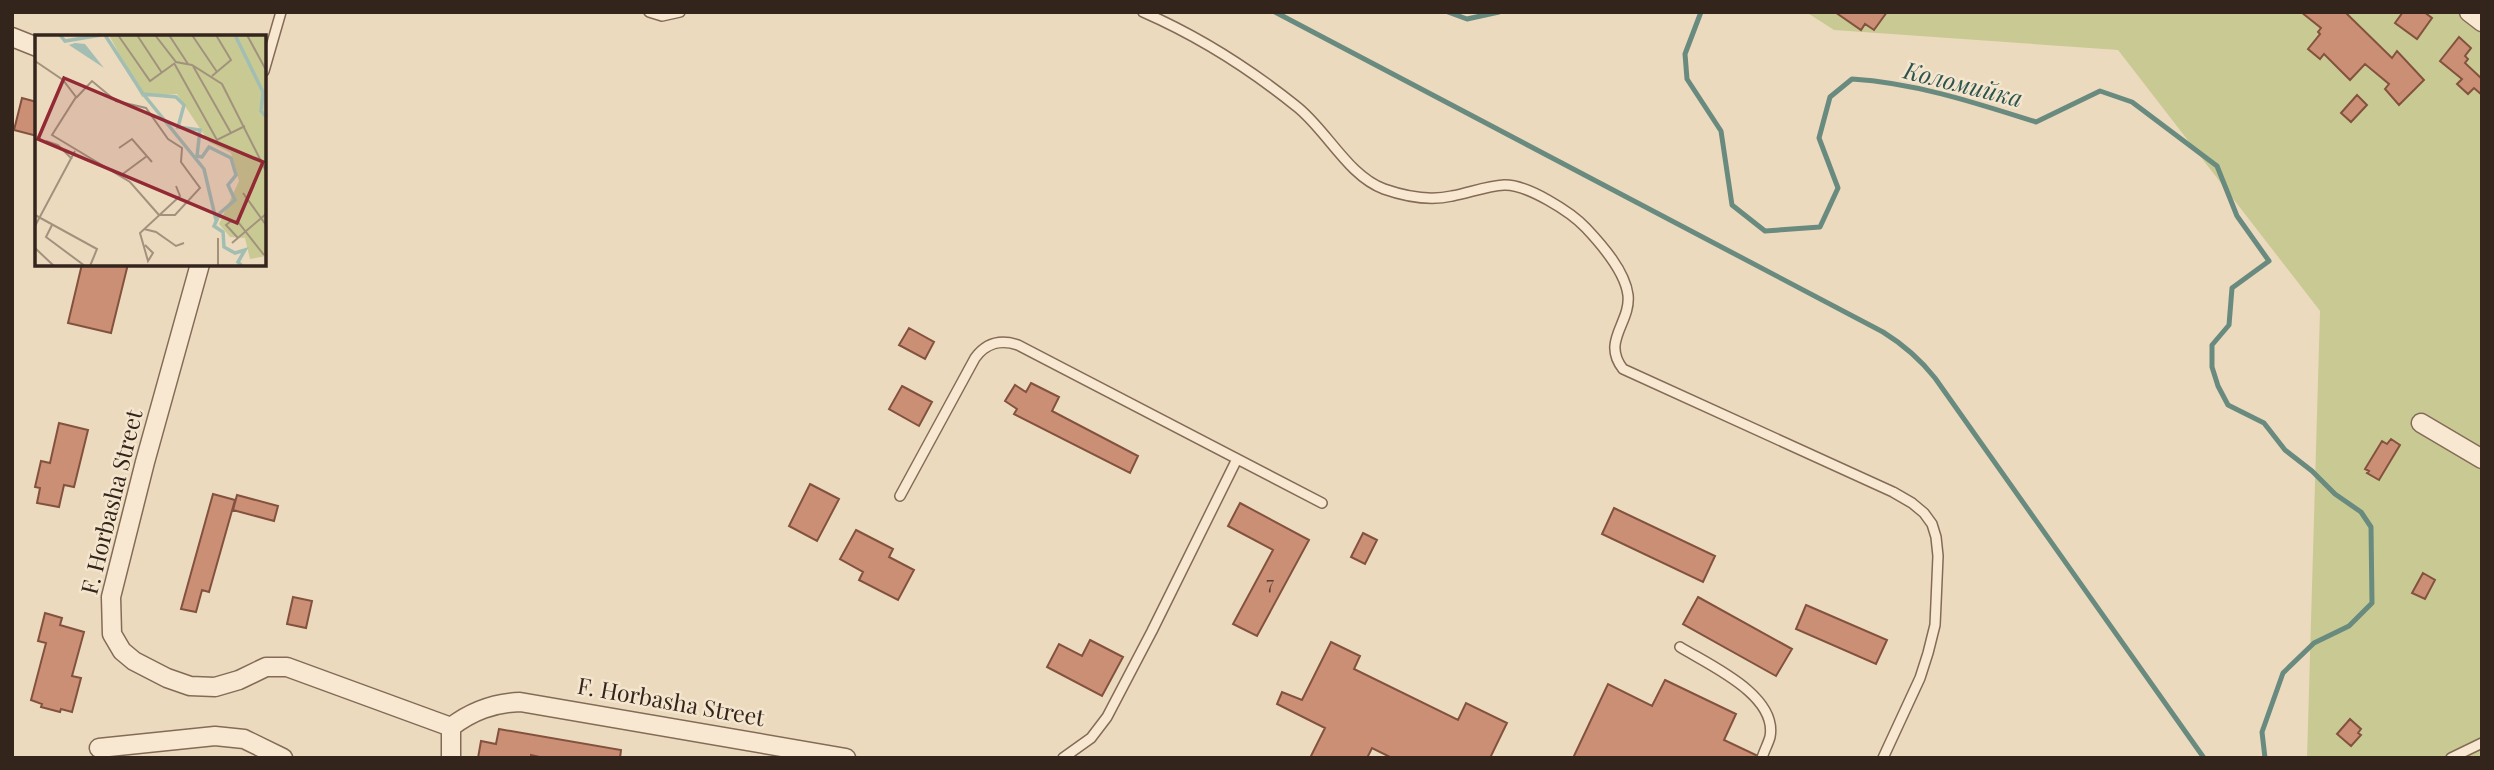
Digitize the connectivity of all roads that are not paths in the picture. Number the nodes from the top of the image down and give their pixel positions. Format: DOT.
graph roads {
  1 [pos="281,12"];
  2 [pos="649,12"];
  3 [pos="680,12"];
  4 [pos="1143,12"];
  5 [pos="2469,12"];
  6 [pos="2482,22"];
  7 [pos="12,37"];
  8 [pos="35,46"];
  9 [pos="266,64"];
  10 [pos="199,266"];
  11 [pos="2421,423"];
  12 [pos="1237,459"];
  13 [pos="2482,459"];
  14 [pos="900,496"];
  15 [pos="1322,503"];
  16 [pos="1680,648"];
  17 [pos="451,727"];
  18 [pos="2482,743"];
  19 [pos="99,748"];
  20 [pos="283,758"];
  21 [pos="451,758"];
  22 [pos="846,758"];
  23 [pos="1063,758"];
  24 [pos="1762,758"];
  25 [pos="1883,758"];
  26 [pos="2451,758"];
  1 -- 9 [label="lane"];
  2 -- 3 [label="lane"];
  4 -- 25 [label="lane"];
  5 -- 6 [label="street"];
  7 -- 8 [label="street"];
  10 -- 17 [label="street, F. Horbasha Street"];
  11 -- 13 [label="street"];
  12 -- 14 [label="lane"];
  12 -- 15 [label="lane"];
  12 -- 23 [label="lane"];
  16 -- 24 [label="lane"];
  17 -- 21 [label="street"];
  17 -- 22 [label="street, F. Horbasha Street"];
  18 -- 26 [label="lane"];
  19 -- 20 [label="street"];
}
